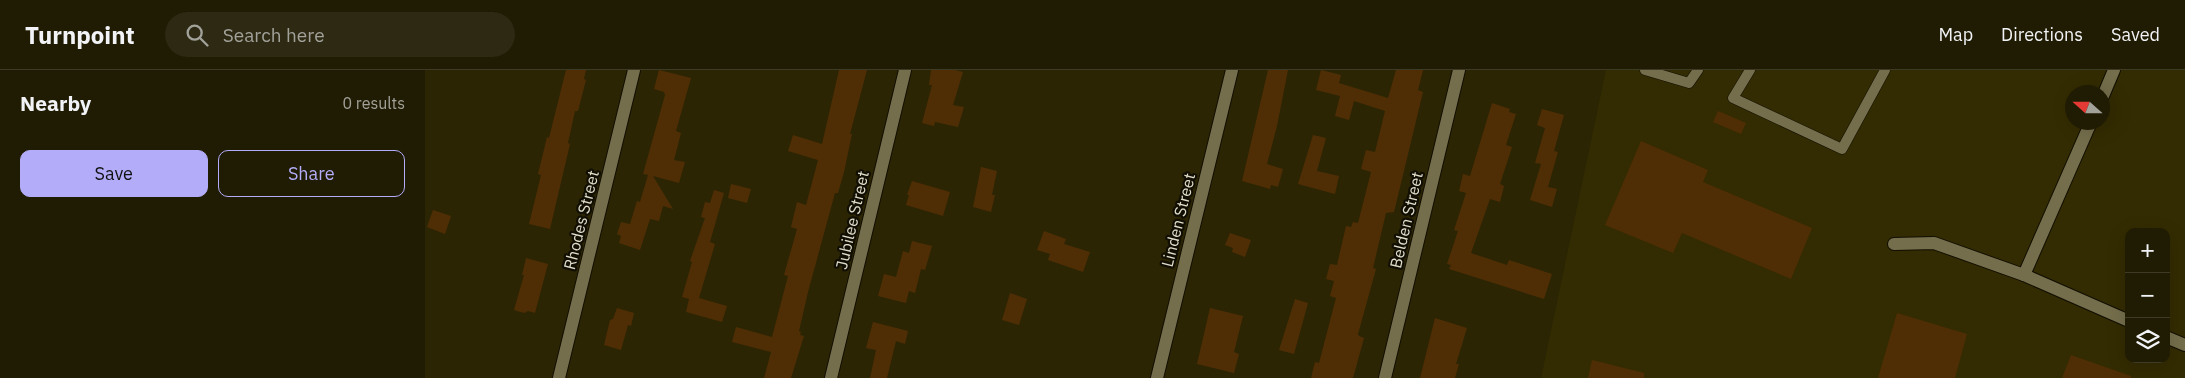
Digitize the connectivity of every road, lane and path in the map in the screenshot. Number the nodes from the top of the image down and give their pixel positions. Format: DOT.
graph roads {
  1 [pos="635,70"];
  2 [pos="905,70"];
  3 [pos="1232,70"];
  4 [pos="1459,70"];
  5 [pos="1645,70"];
  6 [pos="1698,70"];
  7 [pos="1750,70"];
  8 [pos="1885,70"];
  9 [pos="2114,70"];
  10 [pos="2108,85"];
  11 [pos="2087,130"];
  12 [pos="1894,244"];
  13 [pos="2024,275"];
  14 [pos="2125,319"];
  15 [pos="2170,339"];
  16 [pos="2185,345"];
  17 [pos="559,378"];
  18 [pos="831,378"];
  19 [pos="1157,378"];
  20 [pos="1385,378"];
  1 -- 17 [label="street, Rhodes Street"];
  2 -- 18 [label="street, Jubilee Street"];
  3 -- 19 [label="street, Linden Street"];
  4 -- 20 [label="street, Belden Street"];
  5 -- 6 [label="lane"];
  7 -- 8 [label="lane"];
  9 -- 10 [label="street"];
  11 -- 13 [label="street"];
  12 -- 13 [label="street"];
  13 -- 14 [label="street"];
  15 -- 16 [label="street"];
}
